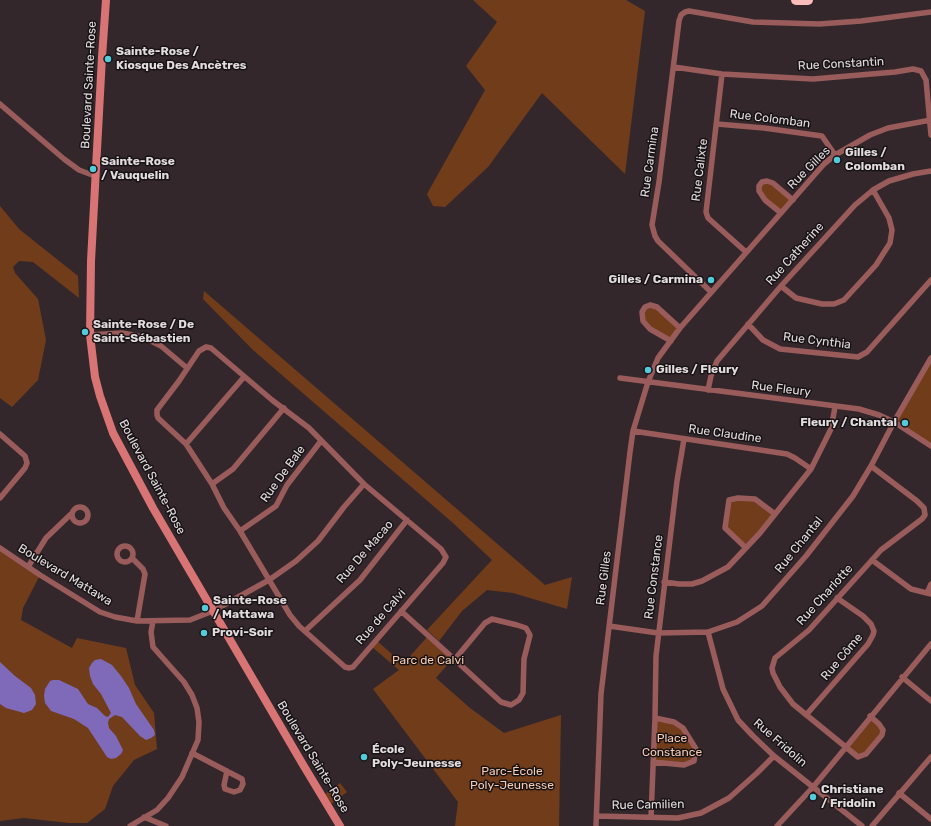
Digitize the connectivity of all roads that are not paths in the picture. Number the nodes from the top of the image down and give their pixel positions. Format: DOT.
graph roads {
  1 [pos="106,0"];
  2 [pos="796,0"];
  3 [pos="808,0"];
  4 [pos="931,12"];
  5 [pos="674,67"];
  6 [pos="722,74"];
  7 [pos="0,104"];
  8 [pos="930,120"];
  9 [pos="717,124"];
  10 [pos="931,135"];
  11 [pos="835,155"];
  12 [pos="931,171"];
  13 [pos="95,176"];
  14 [pos="873,190"];
  15 [pos="793,200"];
  16 [pos="781,213"];
  17 [pos="746,252"];
  18 [pos="931,280"];
  19 [pos="781,286"];
  20 [pos="711,292"];
  21 [pos="748,324"];
  22 [pos="680,328"];
  23 [pos="90,335"];
  24 [pos="671,341"];
  25 [pos="931,358"];
  26 [pos="187,368"];
  27 [pos="244,377"];
  28 [pos="620,378"];
  29 [pos="648,382"];
  30 [pos="708,390"];
  31 [pos="835,407"];
  32 [pos="284,408"];
  33 [pos="894,422"];
  34 [pos="633,431"];
  35 [pos="0,434"];
  36 [pos="684,439"];
  37 [pos="321,441"];
  38 [pos="186,444"];
  39 [pos="931,446"];
  40 [pos="871,466"];
  41 [pos="811,469"];
  42 [pos="212,484"];
  43 [pos="364,484"];
  44 [pos="0,498"];
  45 [pos="71,514"];
  46 [pos="775,514"];
  47 [pos="407,520"];
  48 [pos="240,531"];
  49 [pos="0,548"];
  50 [pos="746,548"];
  51 [pos="132,558"];
  52 [pos="872,560"];
  53 [pos="28,567"];
  54 [pos="269,580"];
  55 [pos="664,582"];
  56 [pos="931,584"];
  57 [pos="929,594"];
  58 [pos="837,598"];
  59 [pos="213,611"];
  60 [pos="401,611"];
  61 [pos="137,621"];
  62 [pos="153,621"];
  63 [pos="609,626"];
  64 [pos="305,631"];
  65 [pos="708,632"];
  66 [pos="658,633"];
  67 [pos="931,644"];
  68 [pos="455,659"];
  69 [pos="902,677"];
  70 [pos="931,701"];
  71 [pos="806,715"];
  72 [pos="870,716"];
  73 [pos="655,718"];
  74 [pos="845,748"];
  75 [pos="192,753"];
  76 [pos="774,756"];
  77 [pos="931,757"];
  78 [pos="653,762"];
  79 [pos="227,771"];
  80 [pos="814,786"];
  81 [pos="899,793"];
  82 [pos="597,816"];
  83 [pos="144,817"];
  84 [pos="651,817"];
  85 [pos="931,819"];
  86 [pos="779,825"];
  87 [pos="130,826"];
  88 [pos="166,826"];
  89 [pos="340,826"];
  90 [pos="596,826"];
  91 [pos="862,826"];
  92 [pos="872,826"];
  1 -- 13 [label="street, Boulevard Sainte-Rose"];
  2 -- 3 [label="highway"];
  4 -- 5 [label="street, Rue Carmina"];
  5 -- 6 [label="street, Rue Constantin"];
  5 -- 20 [label="street, Rue Carmina"];
  6 -- 8 [label="street, Rue Constantin"];
  6 -- 9 [label="street, Rue Calixte"];
  7 -- 13 [label="street"];
  8 -- 10 [label="street, Rue Constantin"];
  8 -- 11 [label="street, Rue Gilles"];
  9 -- 11 [label="street, Rue Colomban"];
  9 -- 17 [label="street, Rue Calixte"];
  11 -- 15 [label="street, Rue Gilles"];
  12 -- 14 [label="street, Rue Catherine"];
  13 -- 23 [label="street, Boulevard Sainte-Rose"];
  14 -- 19 [label="street, Rue Catherine"];
  14 -- 19 [label="street"];
  15 -- 16 [label="street, Rue Gilles"];
  15 -- 16 [label="street, Rue Gilles"];
  16 -- 17 [label="street, Rue Gilles"];
  17 -- 20 [label="street, Rue Gilles"];
  18 -- 21 [label="street, Rue Cynthia"];
  19 -- 21 [label="street, Rue Catherine"];
  20 -- 22 [label="street, Rue Gilles"];
  21 -- 30 [label="street, Rue Catherine"];
  22 -- 24 [label="street, Rue Gilles"];
  22 -- 24 [label="street"];
  23 -- 26 [label="street"];
  23 -- 59 [label="street, Boulevard Sainte-Rose"];
  24 -- 29 [label="street, Rue Gilles"];
  25 -- 33 [label="street, Rue Chantal"];
  26 -- 27 [label="street, Rue de Calvi"];
  26 -- 38 [label="street, Rue de Calvi"];
  27 -- 32 [label="street, Rue de Calvi"];
  27 -- 38 [label="street"];
  28 -- 29 [label="street, Rue Fleury"];
  29 -- 30 [label="street, Rue Fleury"];
  29 -- 34 [label="street, Rue Gilles"];
  30 -- 31 [label="street, Rue Fleury"];
  31 -- 33 [label="street, Rue Fleury"];
  31 -- 41 [label="street"];
  32 -- 37 [label="street, Rue de Calvi"];
  32 -- 42 [label="street"];
  33 -- 39 [label="street, Rue Fleury"];
  33 -- 40 [label="street, Rue Chantal"];
  34 -- 36 [label="street, Rue Claudine"];
  34 -- 63 [label="street, Rue Gilles"];
  35 -- 44 [label="street"];
  36 -- 41 [label="street, Rue Claudine"];
  36 -- 55 [label="street, Rue Constance"];
  37 -- 43 [label="street, Rue de Calvi"];
  37 -- 48 [label="street, Rue De Bale"];
  38 -- 42 [label="street, Rue de Calvi"];
  40 -- 52 [label="street, Rue Charlotte"];
  40 -- 65 [label="street, Rue Chantal"];
  41 -- 46 [label="street"];
  42 -- 48 [label="street, Rue de Calvi"];
  43 -- 47 [label="street, Rue de Calvi"];
  43 -- 54 [label="street, Boulevard Mattawa"];
  45 -- 53 [label="street"];
  46 -- 50 [label="street"];
  46 -- 50 [label="street"];
  47 -- 60 [label="street, Rue de Calvi"];
  47 -- 64 [label="street, Rue De Macao"];
  48 -- 54 [label="street, Rue de Calvi"];
  49 -- 53 [label="street, Boulevard Mattawa"];
  50 -- 55 [label="street"];
  51 -- 61 [label="street"];
  52 -- 57 [label="street"];
  52 -- 58 [label="street, Rue Charlotte"];
  53 -- 61 [label="street, Boulevard Mattawa"];
  54 -- 59 [label="street, Boulevard Mattawa"];
  54 -- 64 [label="street, Rue de Calvi"];
  55 -- 66 [label="street, Rue Constance"];
  56 -- 57 [label="street"];
  58 -- 71 [label="street, Rue Charlotte"];
  58 -- 71 [label="street, Rue Côme"];
  59 -- 62 [label="street, Boulevard Mattawa"];
  59 -- 89 [label="street, Boulevard Sainte-Rose"];
  60 -- 64 [label="street, Rue de Calvi"];
  60 -- 68 [label="street"];
  61 -- 62 [label="street, Boulevard Mattawa"];
  62 -- 75 [label="street"];
  63 -- 66 [label="street, Rue Chantal"];
  63 -- 82 [label="street, Rue Gilles"];
  65 -- 66 [label="street, Rue Chantal"];
  65 -- 76 [label="street, Rue Fridolin"];
  66 -- 73 [label="street, Rue Constance"];
  67 -- 69 [label="street"];
  68 -- 68 [label="street"];
  69 -- 70 [label="street"];
  69 -- 72 [label="street"];
  71 -- 74 [label="street, Rue Charlotte"];
  72 -- 74 [label="street"];
  72 -- 74 [label="street, Rue Charlotte"];
  73 -- 78 [label="street, Rue Constance"];
  73 -- 78 [label="street"];
  74 -- 80 [label="street"];
  75 -- 79 [label="street"];
  75 -- 83 [label="street"];
  76 -- 80 [label="street, Rue Fridolin"];
  76 -- 84 [label="street, Rue Camilien"];
  77 -- 81 [label="street"];
  78 -- 84 [label="street, Rue Constance"];
  80 -- 86 [label="street"];
  80 -- 91 [label="street, Rue Fridolin"];
  81 -- 85 [label="street"];
  81 -- 92 [label="street"];
  82 -- 84 [label="street, Rue Camilien"];
  82 -- 90 [label="street, Rue Gilles"];
  83 -- 87 [label="street"];
  83 -- 88 [label="street"];
}
